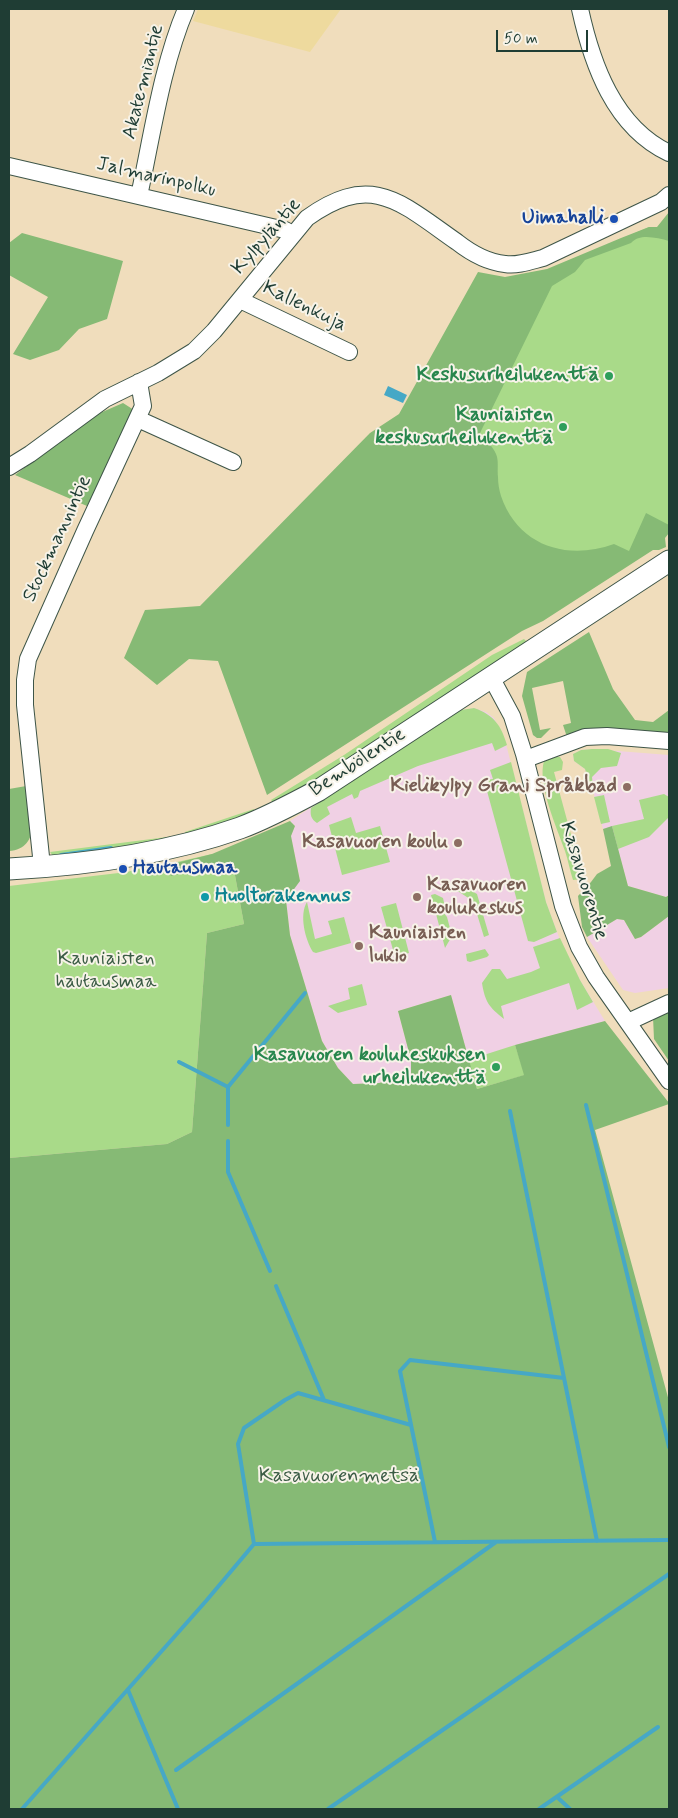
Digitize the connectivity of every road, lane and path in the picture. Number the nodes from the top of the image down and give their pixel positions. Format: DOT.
graph roads {
  1 [pos="186,9"];
  2 [pos="580,9"];
  3 [pos="610,93"];
  4 [pos="669,144"];
  5 [pos="669,153"];
  6 [pos="9,166"];
  7 [pos="139,196"];
  8 [pos="669,196"];
  9 [pos="293,234"];
  10 [pos="240,300"];
  11 [pos="349,352"];
  12 [pos="139,382"];
  13 [pos="138,419"];
  14 [pos="233,462"];
  15 [pos="9,467"];
  16 [pos="669,561"];
  17 [pos="491,676"];
  18 [pos="669,741"];
  19 [pos="526,759"];
  20 [pos="42,866"];
  21 [pos="9,869"];
  22 [pos="669,1003"];
  23 [pos="628,1022"];
  24 [pos="669,1081"];
  1 -- 7 [label="street, Akatemiantie"];
  2 -- 3 [label="street"];
  3 -- 4 [label="street"];
  3 -- 5 [label="street"];
  6 -- 7 [label="street, Jalmarinpolku"];
  7 -- 9 [label="street, Jalmarinpolku"];
  8 -- 9 [label="street, Kylpyläntie"];
  9 -- 10 [label="street, Kylpyläntie"];
  10 -- 11 [label="street, Kallenkuja"];
  10 -- 12 [label="street, Kylpyläntie"];
  12 -- 13 [label="street, Stockmannintie"];
  12 -- 15 [label="street, Kylpyläntie"];
  13 -- 14 [label="street"];
  13 -- 20 [label="street, Stockmannintie"];
  16 -- 17 [label="main road, Bembölentie"];
  17 -- 19 [label="street, Kasavuorentie"];
  17 -- 20 [label="main road, Bembölentie"];
  18 -- 19 [label="street"];
  19 -- 23 [label="street, Kasavuorentie"];
  20 -- 21 [label="main road, Bembölentie"];
  22 -- 23 [label="street"];
  23 -- 24 [label="street, Kasavuorentie"];
}
